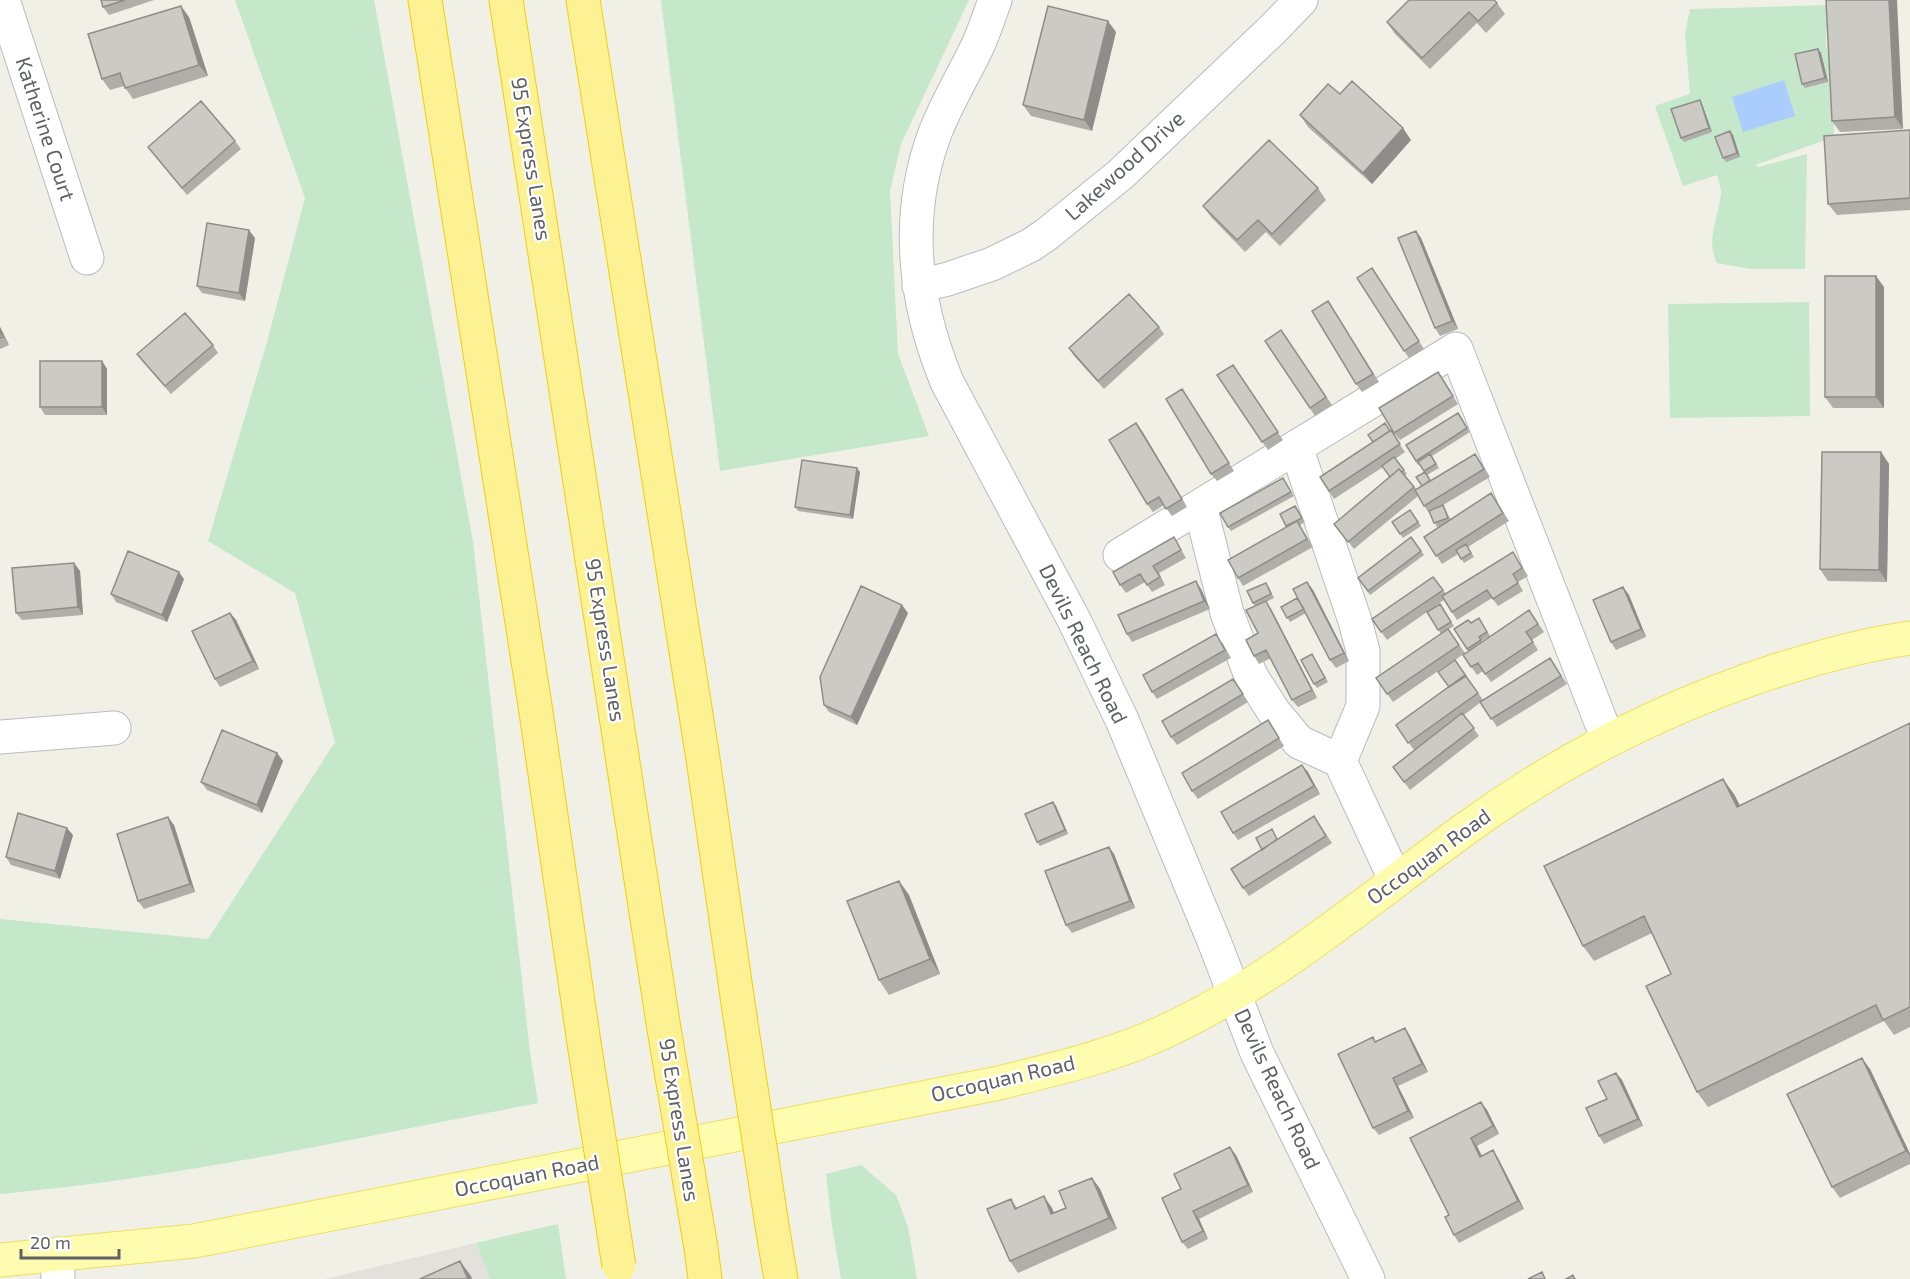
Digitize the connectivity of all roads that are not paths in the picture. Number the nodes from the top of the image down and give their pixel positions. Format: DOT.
graph roads {
  1 [pos="3,0"];
  2 [pos="425,0"];
  3 [pos="506,0"];
  4 [pos="584,0"];
  5 [pos="995,0"];
  6 [pos="1301,0"];
  7 [pos="87,258"];
  8 [pos="919,286"];
  9 [pos="1296,447"];
  10 [pos="1200,506"];
  11 [pos="1120,555"];
  12 [pos="1910,638"];
  13 [pos="114,728"];
  14 [pos="0,737"];
  15 [pos="1608,740"];
  16 [pos="1340,761"];
  17 [pos="1396,881"];
  18 [pos="1234,995"];
  19 [pos="0,1260"];
  20 [pos="703,1264"];
  21 [pos="57,1267"];
  22 [pos="620,1273"];
  23 [pos="781,1279"];
  24 [pos="1368,1279"];
  1 -- 7 [label="street, Katherine Court"];
  2 -- 22 [label="highway, bridge"];
  3 -- 20 [label="highway, 95 Express Lanes, bridge"];
  4 -- 23 [label="highway, bridge"];
  5 -- 8 [label="street, Devils Reach Road"];
  6 -- 8 [label="street, Lakewood Drive"];
  8 -- 18 [label="street, Devils Reach Road"];
  9 -- 10 [label="street"];
  9 -- 15 [label="street"];
  9 -- 16 [label="street"];
  10 -- 11 [label="street"];
  10 -- 16 [label="street"];
  12 -- 15 [label="main road, Occoquan Road"];
  13 -- 14 [label="street"];
  15 -- 17 [label="main road, Occoquan Road"];
  16 -- 17 [label="street"];
  17 -- 18 [label="main road, Occoquan Road"];
  18 -- 21 [label="main road, Occoquan Road"];
  18 -- 24 [label="street, Devils Reach Road"];
  19 -- 21 [label="main road, Occoquan Road"];
}
